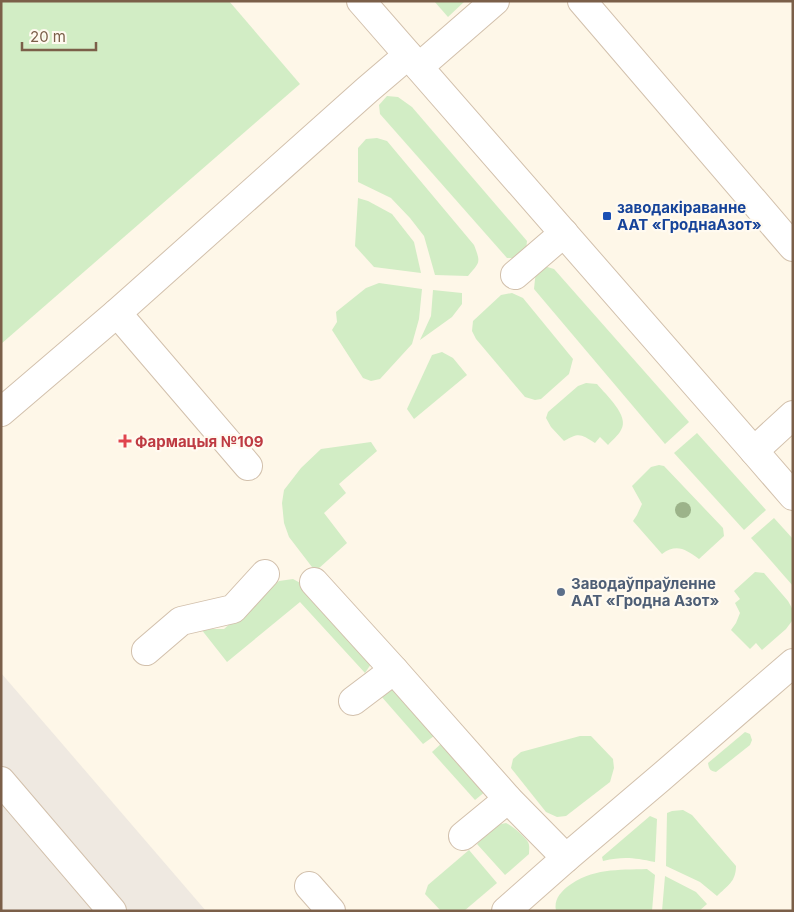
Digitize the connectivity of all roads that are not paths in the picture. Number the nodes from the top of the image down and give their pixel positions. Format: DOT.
graph roads {
  1 [pos="361,1"];
  2 [pos="495,1"];
  3 [pos="582,1"];
  4 [pos="414,61"];
  5 [pos="564,233"];
  6 [pos="793,248"];
  7 [pos="515,275"];
  8 [pos="117,313"];
  9 [pos="1,412"];
  10 [pos="793,415"];
  11 [pos="754,450"];
  12 [pos="248,466"];
  13 [pos="793,496"];
  14 [pos="265,574"];
  15 [pos="314,582"];
  16 [pos="146,651"];
  17 [pos="793,664"];
  18 [pos="394,670"];
  19 [pos="353,701"];
  20 [pos="1,781"];
  21 [pos="508,798"];
  22 [pos="463,836"];
  23 [pos="566,858"];
  24 [pos="309,886"];
  25 [pos="112,911"];
  26 [pos="331,911"];
  27 [pos="506,911"];
  1 -- 4 [label="street"];
  2 -- 4 [label="street"];
  3 -- 6 [label="street"];
  4 -- 5 [label="street"];
  4 -- 8 [label="street"];
  5 -- 7 [label="street"];
  5 -- 11 [label="street"];
  8 -- 9 [label="street"];
  8 -- 12 [label="street"];
  10 -- 11 [label="street"];
  11 -- 13 [label="street"];
  14 -- 16 [label="street"];
  15 -- 18 [label="street"];
  17 -- 23 [label="street"];
  18 -- 19 [label="street"];
  18 -- 21 [label="street"];
  20 -- 25 [label="street"];
  21 -- 22 [label="street"];
  21 -- 23 [label="street"];
  23 -- 27 [label="street"];
  24 -- 26 [label="street"];
}
